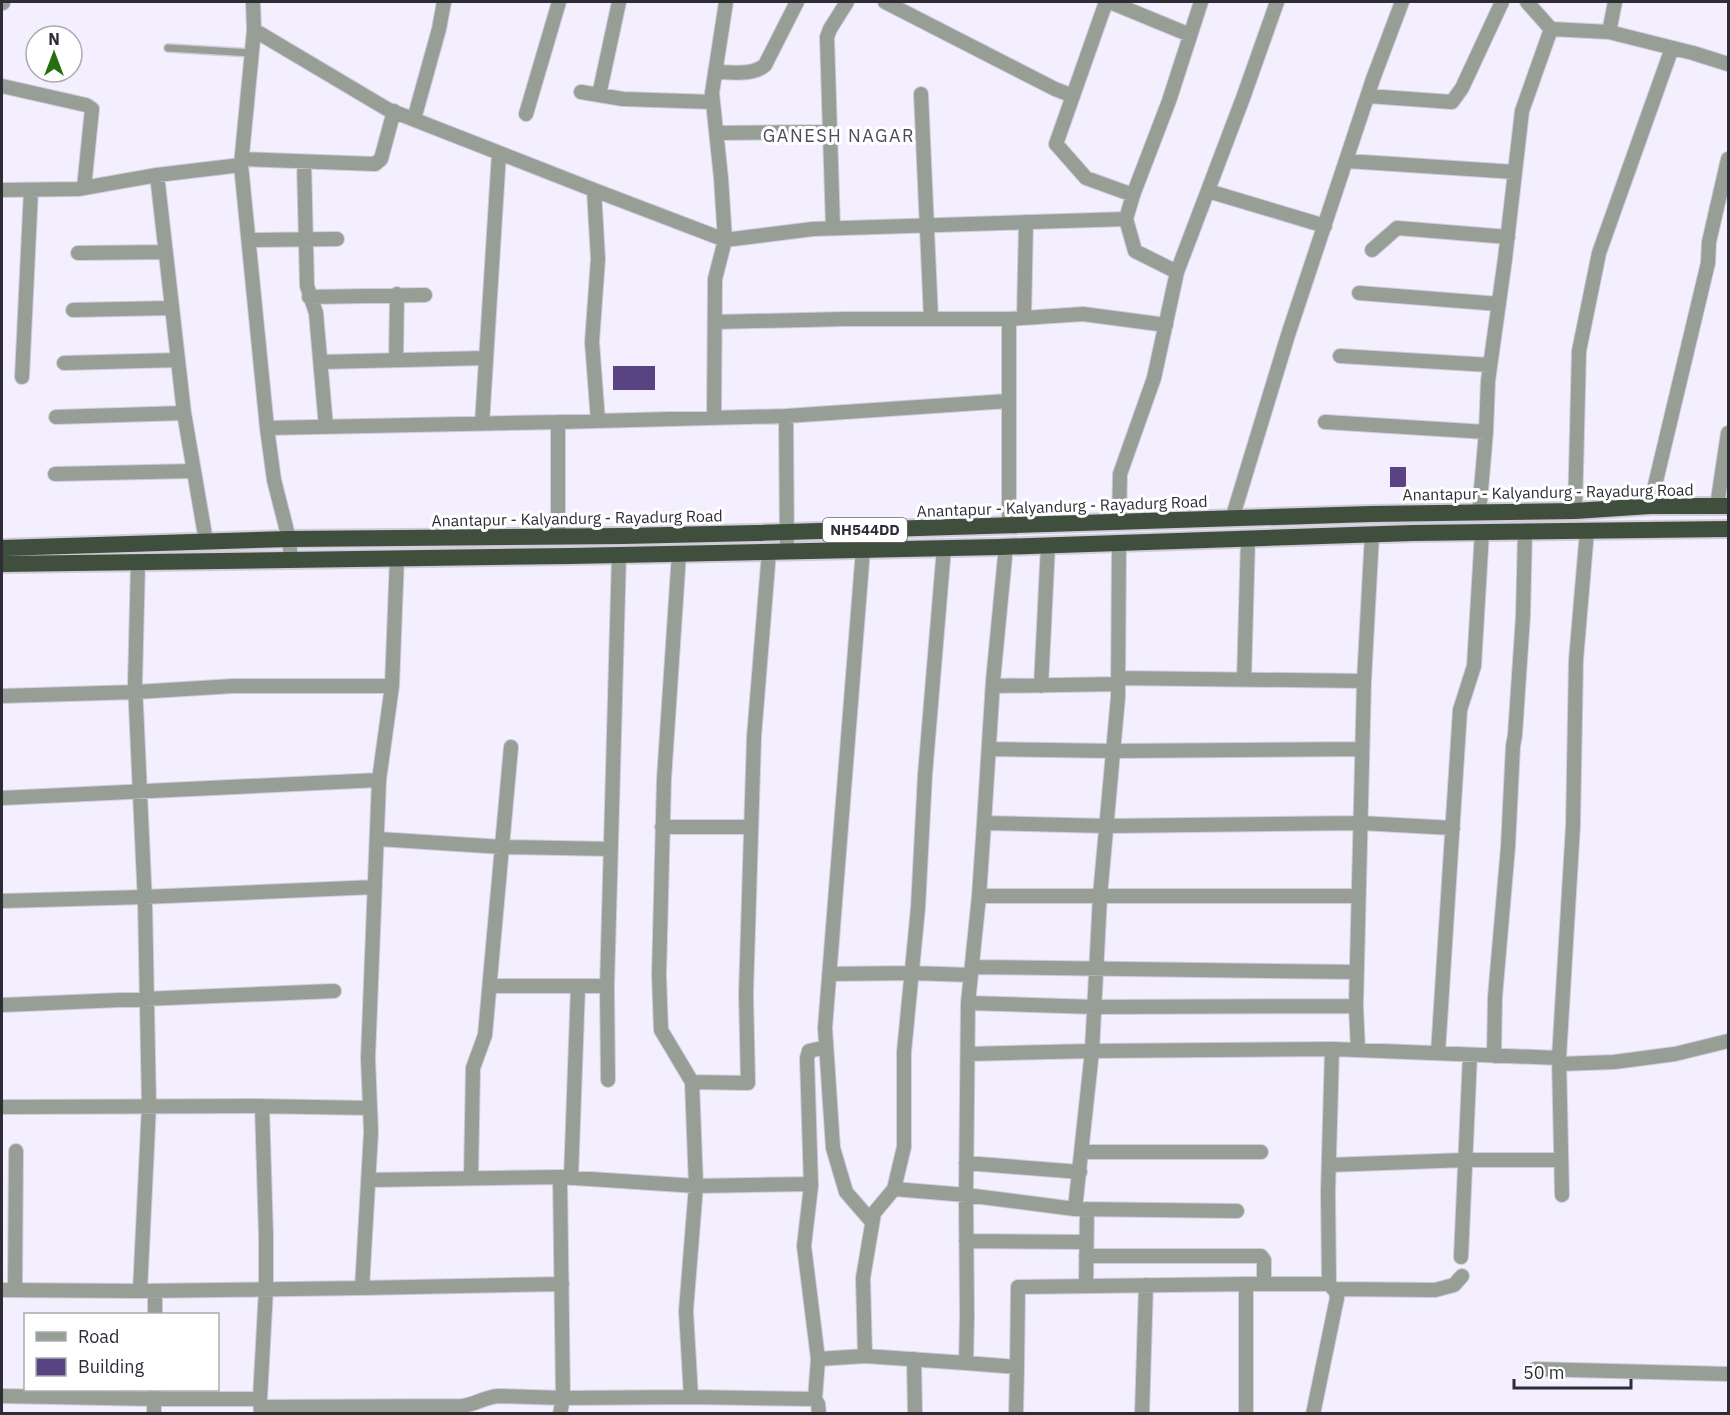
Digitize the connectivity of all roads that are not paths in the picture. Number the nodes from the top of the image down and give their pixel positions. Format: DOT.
graph roads {
  1 [pos="253,2"];
  2 [pos="444,2"];
  3 [pos="559,2"];
  4 [pos="619,2"];
  5 [pos="726,2"];
  6 [pos="797,2"];
  7 [pos="847,2"];
  8 [pos="885,2"];
  9 [pos="1108,2"];
  10 [pos="1201,2"];
  11 [pos="1276,2"];
  12 [pos="1402,2"];
  13 [pos="1502,2"];
  14 [pos="1527,2"];
  15 [pos="1615,2"];
  16 [pos="1551,29"];
  17 [pos="254,30"];
  18 [pos="1609,32"];
  19 [pos="1190,35"];
  20 [pos="168,48"];
  21 [pos="1672,48"];
  22 [pos="252,53"];
  23 [pos="1728,63"];
  24 [pos="715,72"];
  25 [pos="2,86"];
  26 [pos="581,92"];
  27 [pos="921,94"];
  28 [pos="599,95"];
  29 [pos="1073,96"];
  30 [pos="1368,96"];
  31 [pos="713,102"];
  32 [pos="394,111"];
  33 [pos="526,114"];
  34 [pos="414,120"];
  35 [pos="830,132"];
  36 [pos="716,133"];
  37 [pos="500,153"];
  38 [pos="1728,159"];
  39 [pos="1347,161"];
  40 [pos="241,162"];
  41 [pos="304,162"];
  42 [pos="1515,172"];
  43 [pos="157,175"];
  44 [pos="84,188"];
  45 [pos="2,190"];
  46 [pos="31,190"];
  47 [pos="594,190"];
  48 [pos="1208,191"];
  49 [pos="1133,195"];
  50 [pos="1126,219"];
  51 [pos="1026,222"];
  52 [pos="927,226"];
  53 [pos="1325,226"];
  54 [pos="833,228"];
  55 [pos="1508,237"];
  56 [pos="305,239"];
  57 [pos="337,239"];
  58 [pos="249,240"];
  59 [pos="725,240"];
  60 [pos="1372,250"];
  61 [pos="166,252"];
  62 [pos="78,253"];
  63 [pos="1177,272"];
  64 [pos="1359,293"];
  65 [pos="397,294"];
  66 [pos="425,295"];
  67 [pos="309,297"];
  68 [pos="1499,304"];
  69 [pos="172,308"];
  70 [pos="73,310"];
  71 [pos="1024,318"];
  72 [pos="931,319"];
  73 [pos="1009,319"];
  74 [pos="715,322"];
  75 [pos="1166,324"];
  76 [pos="1340,356"];
  77 [pos="486,358"];
  78 [pos="178,360"];
  79 [pos="396,360"];
  80 [pos="321,362"];
  81 [pos="64,363"];
  82 [pos="1490,365"];
  83 [pos="22,377"];
  84 [pos="1008,401"];
  85 [pos="184,413"];
  86 [pos="786,416"];
  87 [pos="56,417"];
  88 [pos="714,418"];
  89 [pos="598,421"];
  90 [pos="558,422"];
  91 [pos="1325,422"];
  92 [pos="482,423"];
  93 [pos="326,427"];
  94 [pos="267,428"];
  95 [pos="1486,432"];
  96 [pos="1728,433"];
  97 [pos="194,471"];
  98 [pos="55,474"];
  99 [pos="1650,506"];
  100 [pos="1723,506"];
  101 [pos="1575,511"];
  102 [pos="1479,513"];
  103 [pos="1232,519"];
  104 [pos="1119,523"];
  105 [pos="1010,526"];
  106 [pos="1728,529"];
  107 [pos="1587,531"];
  108 [pos="787,532"];
  109 [pos="1482,532"];
  110 [pos="1526,532"];
  111 [pos="1372,534"];
  112 [pos="558,536"];
  113 [pos="1248,538"];
  114 [pos="288,539"];
  115 [pos="206,541"];
  116 [pos="1119,543"];
  117 [pos="1048,545"];
  118 [pos="1006,546"];
  119 [pos="2,548"];
  120 [pos="944,548"];
  121 [pos="863,550"];
  122 [pos="787,551"];
  123 [pos="769,552"];
  124 [pos="679,554"];
  125 [pos="619,555"];
  126 [pos="397,558"];
  127 [pos="291,560"];
  128 [pos="138,562"];
  129 [pos="2,564"];
  130 [pos="1244,680"];
  131 [pos="1118,681"];
  132 [pos="1364,681"];
  133 [pos="392,686"];
  134 [pos="993,686"];
  135 [pos="1041,686"];
  136 [pos="136,692"];
  137 [pos="2,696"];
  138 [pos="511,747"];
  139 [pos="989,749"];
  140 [pos="1362,749"];
  141 [pos="1113,751"];
  142 [pos="379,780"];
  143 [pos="140,790"];
  144 [pos="2,798"];
  145 [pos="1360,823"];
  146 [pos="984,824"];
  147 [pos="1107,825"];
  148 [pos="751,826"];
  149 [pos="662,827"];
  150 [pos="1453,828"];
  151 [pos="378,839"];
  152 [pos="502,847"];
  153 [pos="611,849"];
  154 [pos="375,887"];
  155 [pos="979,896"];
  156 [pos="1100,896"];
  157 [pos="1358,896"];
  158 [pos="144,897"];
  159 [pos="2,901"];
  160 [pos="1096,968"];
  161 [pos="972,971"];
  162 [pos="1356,972"];
  163 [pos="911,973"];
  164 [pos="829,974"];
  165 [pos="490,986"];
  166 [pos="578,986"];
  167 [pos="608,986"];
  168 [pos="334,991"];
  169 [pos="147,999"];
  170 [pos="968,1003"];
  171 [pos="2,1005"];
  172 [pos="1356,1006"];
  173 [pos="1095,1007"];
  174 [pos="1728,1041"];
  175 [pos="826,1047"];
  176 [pos="1332,1049"];
  177 [pos="1358,1050"];
  178 [pos="1092,1051"];
  179 [pos="1438,1053"];
  180 [pos="968,1054"];
  181 [pos="1470,1055"];
  182 [pos="1494,1056"];
  183 [pos="1559,1061"];
  184 [pos="609,1080"];
  185 [pos="692,1082"];
  186 [pos="149,1106"];
  187 [pos="262,1106"];
  188 [pos="2,1107"];
  189 [pos="370,1108"];
  190 [pos="16,1151"];
  191 [pos="1082,1152"];
  192 [pos="1261,1152"];
  193 [pos="1465,1160"];
  194 [pos="1561,1160"];
  195 [pos="966,1163"];
  196 [pos="1329,1165"];
  197 [pos="1080,1172"];
  198 [pos="471,1177"];
  199 [pos="566,1178"];
  200 [pos="369,1180"];
  201 [pos="696,1186"];
  202 [pos="811,1186"];
  203 [pos="894,1189"];
  204 [pos="966,1195"];
  205 [pos="1562,1195"];
  206 [pos="1081,1209"];
  207 [pos="1237,1211"];
  208 [pos="872,1222"];
  209 [pos="966,1241"];
  210 [pos="1086,1242"];
  211 [pos="1086,1256"];
  212 [pos="1461,1257"];
  213 [pos="1462,1276"];
  214 [pos="562,1284"];
  215 [pos="1246,1284"];
  216 [pos="1264,1284"];
  217 [pos="1146,1285"];
  218 [pos="1086,1286"];
  219 [pos="1332,1286"];
  220 [pos="362,1288"];
  221 [pos="266,1289"];
  222 [pos="8,1290"];
  223 [pos="140,1291"];
  224 [pos="155,1291"];
  225 [pos="155,1313"];
  226 [pos="865,1356"];
  227 [pos="818,1359"];
  228 [pos="914,1359"];
  229 [pos="966,1363"];
  230 [pos="1017,1367"];
  231 [pos="1534,1369"];
  232 [pos="1728,1374"];
  233 [pos="2,1396"];
  234 [pos="691,1397"];
  235 [pos="563,1398"];
  236 [pos="815,1398"];
  237 [pos="154,1401"];
  238 [pos="261,1406"];
  239 [pos="560,1413"];
  240 [pos="819,1413"];
  241 [pos="915,1413"];
  242 [pos="1016,1413"];
  243 [pos="1142,1413"];
  244 [pos="1246,1413"];
  245 [pos="1313,1413"];
  1 -- 17 [label="street"];
  2 -- 34 [label="street"];
  3 -- 33 [label="street"];
  4 -- 28 [label="street"];
  5 -- 24 [label="street"];
  6 -- 24 [label="street"];
  7 -- 35 [label="street"];
  8 -- 29 [label="street"];
  9 -- 19 [label="street"];
  9 -- 29 [label="street"];
  10 -- 19 [label="street"];
  11 -- 48 [label="street"];
  12 -- 30 [label="street"];
  13 -- 30 [label="street"];
  14 -- 16 [label="street"];
  15 -- 18 [label="street"];
  16 -- 18 [label="street"];
  16 -- 42 [label="street"];
  17 -- 22 [label="street"];
  17 -- 32 [label="street"];
  18 -- 21 [label="street"];
  19 -- 49 [label="street"];
  20 -- 22 [label="lane"];
  21 -- 23 [label="street"];
  21 -- 101 [label="street"];
  22 -- 40 [label="street"];
  24 -- 31 [label="street"];
  25 -- 44 [label="street"];
  26 -- 28 [label="street"];
  27 -- 52 [label="street"];
  28 -- 31 [label="street"];
  29 -- 49 [label="street"];
  30 -- 39 [label="street"];
  31 -- 36 [label="street"];
  32 -- 34 [label="street"];
  32 -- 41 [label="street"];
  34 -- 37 [label="street"];
  35 -- 36 [label="street"];
  35 -- 54 [label="street"];
  36 -- 59 [label="street"];
  37 -- 47 [label="street"];
  37 -- 77 [label="street"];
  38 -- 99 [label="street"];
  39 -- 42 [label="street"];
  39 -- 53 [label="street"];
  40 -- 41 [label="street"];
  40 -- 43 [label="street"];
  40 -- 58 [label="street"];
  41 -- 56 [label="street"];
  42 -- 55 [label="street"];
  43 -- 44 [label="street"];
  43 -- 61 [label="street"];
  44 -- 46 [label="street"];
  45 -- 46 [label="street"];
  46 -- 83 [label="street"];
  47 -- 59 [label="street"];
  47 -- 89 [label="street"];
  48 -- 53 [label="street"];
  48 -- 63 [label="street"];
  49 -- 50 [label="street"];
  50 -- 51 [label="street"];
  50 -- 63 [label="street"];
  51 -- 52 [label="street"];
  51 -- 71 [label="street"];
  52 -- 54 [label="street"];
  52 -- 72 [label="street"];
  53 -- 103 [label="street"];
  54 -- 59 [label="street"];
  55 -- 60 [label="street"];
  55 -- 68 [label="street"];
  56 -- 57 [label="street"];
  56 -- 58 [label="street"];
  56 -- 67 [label="street"];
  58 -- 94 [label="street"];
  59 -- 74 [label="street"];
  61 -- 62 [label="street"];
  61 -- 69 [label="street"];
  63 -- 75 [label="street"];
  64 -- 68 [label="street"];
  65 -- 66 [label="street"];
  65 -- 67 [label="street"];
  65 -- 79 [label="street"];
  67 -- 80 [label="street"];
  68 -- 82 [label="street"];
  69 -- 70 [label="street"];
  69 -- 78 [label="street"];
  71 -- 73 [label="street"];
  71 -- 75 [label="street"];
  72 -- 73 [label="street"];
  72 -- 74 [label="street"];
  73 -- 84 [label="street"];
  74 -- 88 [label="street"];
  75 -- 104 [label="street"];
  76 -- 82 [label="street"];
  77 -- 79 [label="street"];
  77 -- 92 [label="street"];
  78 -- 81 [label="street"];
  78 -- 85 [label="street"];
  79 -- 80 [label="street"];
  80 -- 93 [label="street"];
  82 -- 95 [label="street"];
  84 -- 86 [label="street"];
  84 -- 105 [label="street"];
  85 -- 87 [label="street"];
  85 -- 97 [label="street"];
  86 -- 88 [label="street"];
  86 -- 108 [label="street"];
  88 -- 89 [label="street"];
  89 -- 90 [label="street"];
  90 -- 92 [label="street"];
  90 -- 112 [label="street"];
  91 -- 95 [label="street"];
  92 -- 93 [label="street"];
  93 -- 94 [label="street"];
  94 -- 114 [label="street"];
  95 -- 102 [label="street"];
  96 -- 100 [label="street"];
  97 -- 98 [label="street"];
  97 -- 115 [label="street"];
  99 -- 100 [label="highway, Anantapur - Kalyandurg - Rayadurg Road / NH544DD"];
  99 -- 101 [label="highway, Anantapur - Kalyandurg - Rayadurg Road / NH544DD"];
  101 -- 102 [label="highway, Anantapur - Kalyandurg - Rayadurg Road / NH544DD"];
  102 -- 103 [label="highway, Anantapur - Kalyandurg - Rayadurg Road / NH544DD"];
  103 -- 104 [label="highway, Anantapur - Kalyandurg - Rayadurg Road / NH544DD"];
  104 -- 105 [label="highway, Anantapur - Kalyandurg - Rayadurg Road / NH544DD"];
  105 -- 108 [label="highway, Anantapur - Kalyandurg - Rayadurg Road / NH544DD"];
  106 -- 107 [label="highway, NH544DD"];
  107 -- 110 [label="highway, NH544DD"];
  107 -- 183 [label="street"];
  108 -- 112 [label="highway, Anantapur - Kalyandurg - Rayadurg Road / NH544DD"];
  108 -- 122 [label="street"];
  109 -- 110 [label="highway, NH544DD"];
  109 -- 111 [label="highway, NH544DD"];
  109 -- 150 [label="street"];
  110 -- 182 [label="street"];
  111 -- 113 [label="highway, NH544DD"];
  111 -- 132 [label="street"];
  112 -- 114 [label="highway, Anantapur - Kalyandurg - Rayadurg Road / NH544DD"];
  113 -- 116 [label="highway, NH544DD"];
  113 -- 130 [label="street"];
  114 -- 115 [label="highway, Anantapur - Kalyandurg - Rayadurg Road / NH544DD"];
  114 -- 127 [label="street"];
  115 -- 119 [label="highway, Anantapur - Kalyandurg - Rayadurg Road / NH544DD"];
  116 -- 117 [label="highway, NH544DD"];
  116 -- 131 [label="street"];
  117 -- 118 [label="highway, NH544DD"];
  117 -- 135 [label="street"];
  118 -- 120 [label="highway, NH544DD"];
  118 -- 134 [label="street"];
  120 -- 121 [label="highway, NH544DD"];
  120 -- 163 [label="street"];
  121 -- 122 [label="highway, NH544DD"];
  121 -- 164 [label="street"];
  122 -- 123 [label="highway, NH544DD"];
  123 -- 124 [label="highway, NH544DD"];
  123 -- 148 [label="street"];
  124 -- 125 [label="highway, NH544DD"];
  124 -- 149 [label="street"];
  125 -- 126 [label="highway, NH544DD"];
  125 -- 153 [label="street"];
  126 -- 127 [label="highway, NH544DD"];
  126 -- 133 [label="street"];
  127 -- 128 [label="highway, NH544DD"];
  128 -- 129 [label="highway, NH544DD"];
  128 -- 136 [label="street"];
  130 -- 131 [label="street"];
  130 -- 132 [label="street"];
  131 -- 135 [label="street"];
  131 -- 141 [label="street"];
  132 -- 140 [label="street"];
  133 -- 136 [label="street"];
  133 -- 142 [label="street"];
  134 -- 135 [label="street"];
  134 -- 139 [label="street"];
  136 -- 137 [label="street"];
  136 -- 143 [label="street"];
  138 -- 152 [label="street"];
  139 -- 141 [label="street"];
  139 -- 146 [label="street"];
  140 -- 141 [label="street"];
  140 -- 145 [label="street"];
  141 -- 147 [label="street"];
  142 -- 143 [label="street"];
  142 -- 151 [label="street"];
  143 -- 144 [label="street"];
  143 -- 158 [label="street"];
  145 -- 147 [label="street"];
  145 -- 150 [label="street"];
  145 -- 157 [label="street"];
  146 -- 147 [label="street"];
  146 -- 155 [label="street"];
  147 -- 156 [label="street"];
  148 -- 149 [label="street"];
  148 -- 185 [label="street"];
  149 -- 185 [label="street"];
  150 -- 179 [label="street"];
  151 -- 152 [label="street"];
  151 -- 154 [label="street"];
  152 -- 153 [label="street"];
  152 -- 165 [label="street"];
  153 -- 167 [label="street"];
  154 -- 158 [label="street"];
  154 -- 189 [label="street"];
  155 -- 156 [label="street"];
  155 -- 161 [label="street"];
  156 -- 157 [label="street"];
  156 -- 160 [label="street"];
  157 -- 162 [label="street"];
  158 -- 159 [label="street"];
  158 -- 169 [label="street"];
  160 -- 161 [label="street"];
  160 -- 162 [label="street"];
  160 -- 173 [label="street"];
  161 -- 163 [label="street"];
  161 -- 170 [label="street"];
  162 -- 172 [label="street"];
  163 -- 164 [label="street"];
  163 -- 203 [label="street"];
  164 -- 175 [label="street"];
  165 -- 166 [label="street"];
  165 -- 198 [label="street"];
  166 -- 167 [label="street"];
  166 -- 199 [label="street"];
  167 -- 184 [label="street"];
  168 -- 169 [label="street"];
  169 -- 171 [label="street"];
  169 -- 186 [label="street"];
  170 -- 173 [label="street"];
  170 -- 180 [label="street"];
  172 -- 173 [label="street"];
  172 -- 177 [label="street"];
  173 -- 178 [label="street"];
  174 -- 183 [label="street"];
  175 -- 202 [label="street"];
  175 -- 208 [label="street"];
  176 -- 177 [label="street"];
  176 -- 178 [label="street"];
  176 -- 196 [label="street"];
  177 -- 179 [label="street"];
  178 -- 180 [label="street"];
  178 -- 191 [label="street"];
  179 -- 181 [label="street"];
  180 -- 195 [label="street"];
  181 -- 182 [label="street"];
  181 -- 193 [label="street"];
  182 -- 183 [label="street"];
  183 -- 194 [label="street"];
  185 -- 201 [label="street"];
  186 -- 187 [label="street"];
  186 -- 188 [label="street"];
  186 -- 223 [label="street"];
  187 -- 189 [label="street"];
  187 -- 221 [label="street"];
  189 -- 200 [label="street"];
  190 -- 222 [label="street"];
  191 -- 192 [label="street"];
  191 -- 197 [label="street"];
  193 -- 194 [label="street"];
  193 -- 196 [label="street"];
  193 -- 212 [label="street"];
  194 -- 205 [label="street"];
  195 -- 197 [label="street"];
  195 -- 204 [label="street"];
  196 -- 219 [label="street"];
  197 -- 206 [label="street"];
  198 -- 199 [label="street"];
  198 -- 200 [label="street"];
  199 -- 201 [label="street"];
  199 -- 214 [label="street"];
  200 -- 220 [label="street"];
  201 -- 202 [label="street"];
  201 -- 234 [label="street"];
  202 -- 227 [label="street"];
  203 -- 204 [label="street"];
  203 -- 208 [label="street"];
  204 -- 206 [label="street"];
  204 -- 209 [label="street"];
  206 -- 207 [label="street"];
  206 -- 210 [label="street"];
  208 -- 226 [label="street"];
  209 -- 210 [label="street"];
  209 -- 229 [label="street"];
  210 -- 211 [label="street"];
  211 -- 216 [label="street"];
  211 -- 218 [label="street"];
  213 -- 219 [label="street"];
  214 -- 220 [label="street"];
  214 -- 235 [label="street"];
  215 -- 216 [label="street"];
  215 -- 217 [label="street"];
  215 -- 244 [label="street"];
  216 -- 219 [label="street"];
  217 -- 218 [label="street"];
  217 -- 243 [label="street"];
  218 -- 230 [label="street"];
  219 -- 245 [label="street"];
  220 -- 221 [label="street"];
  221 -- 224 [label="street"];
  221 -- 238 [label="street"];
  222 -- 223 [label="street"];
  223 -- 224 [label="street"];
  224 -- 225 [label="street"];
  226 -- 227 [label="street"];
  226 -- 228 [label="street"];
  227 -- 236 [label="street"];
  228 -- 229 [label="street"];
  228 -- 241 [label="street"];
  229 -- 230 [label="street"];
  230 -- 242 [label="street"];
  231 -- 232 [label="street"];
  233 -- 237 [label="street"];
  234 -- 235 [label="street"];
  234 -- 236 [label="street"];
  235 -- 238 [label="street"];
  235 -- 239 [label="street"];
  236 -- 240 [label="street"];
  237 -- 238 [label="street"];
}
